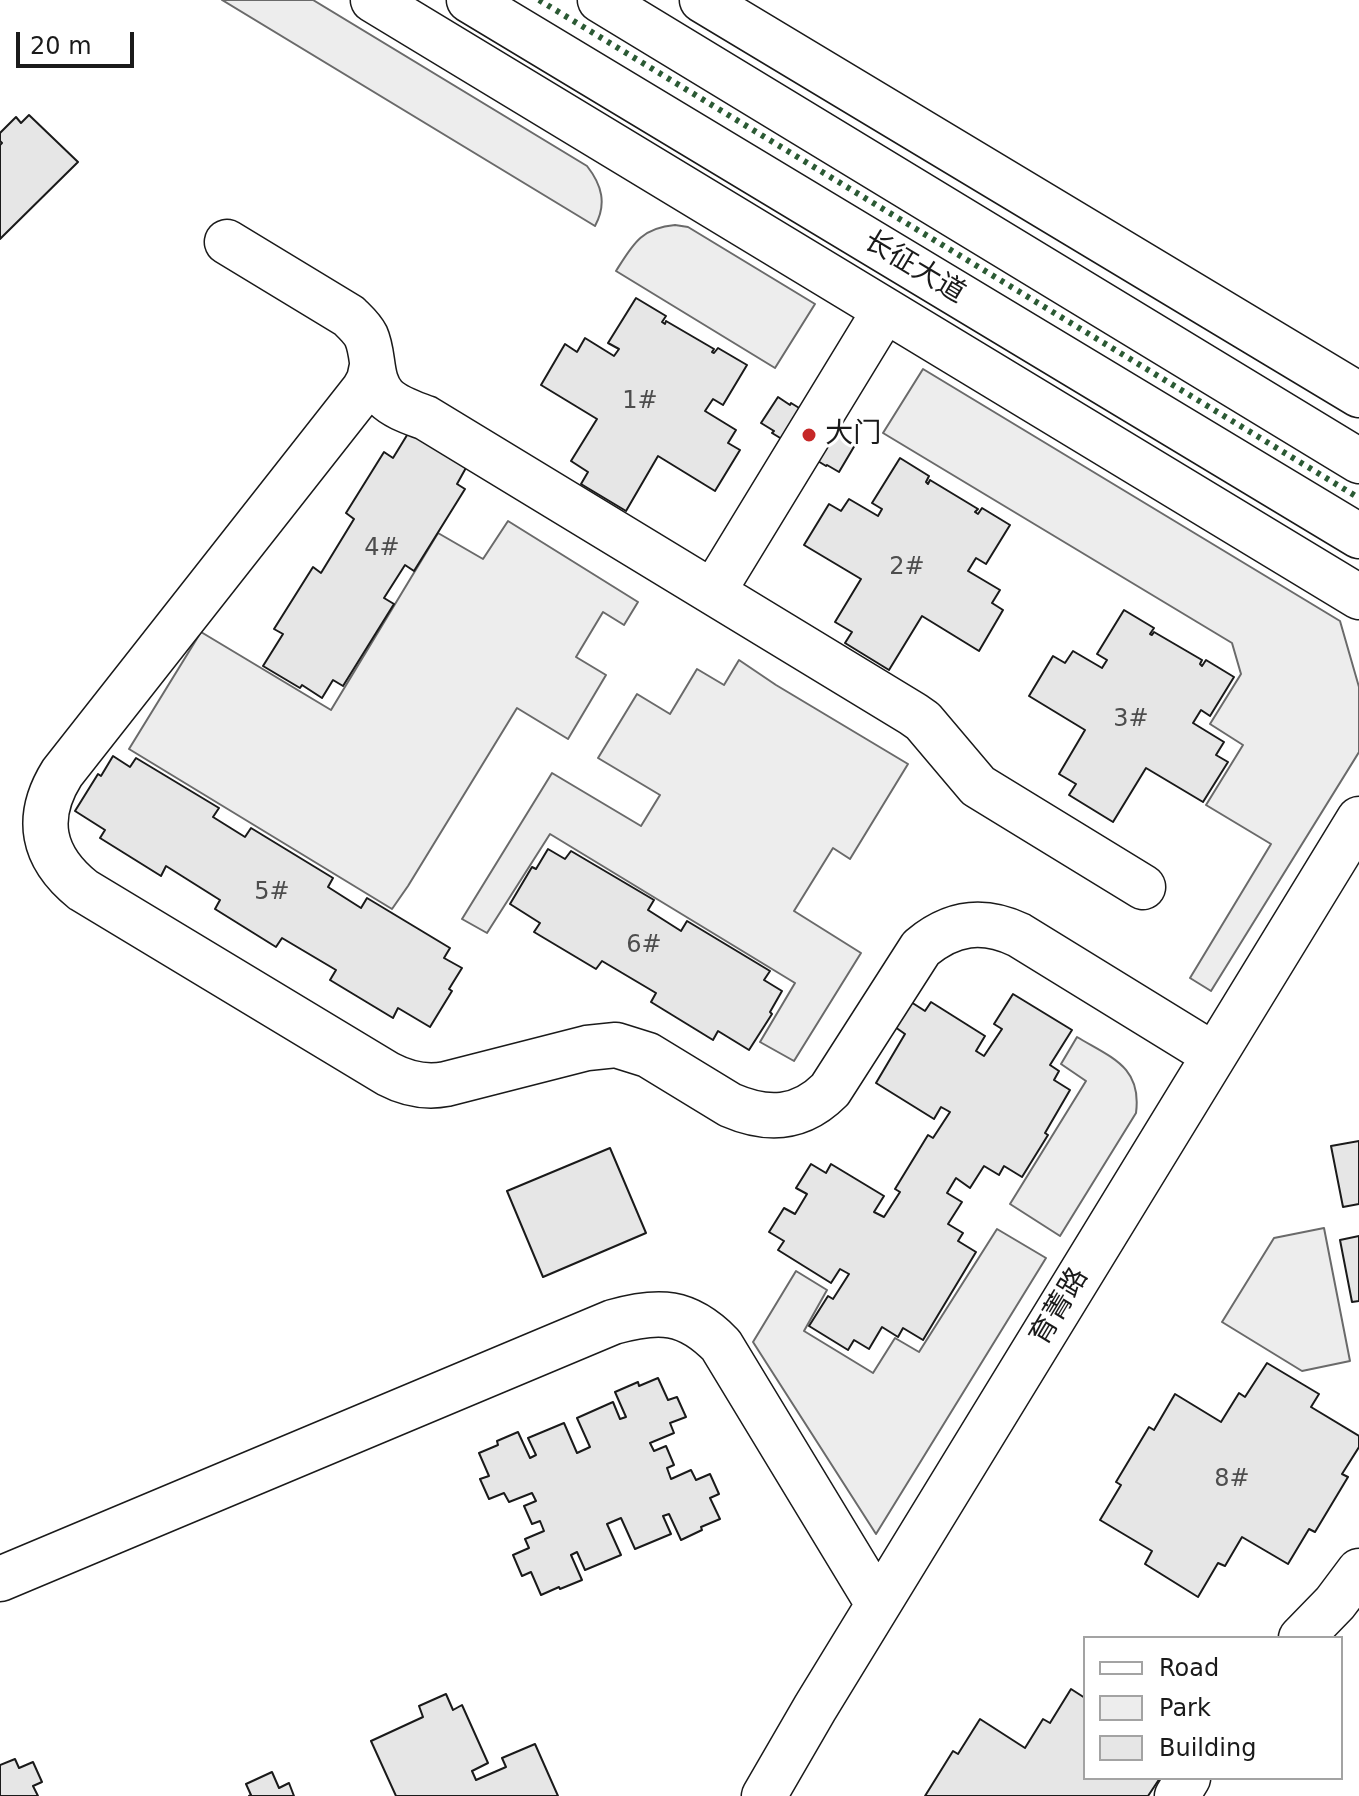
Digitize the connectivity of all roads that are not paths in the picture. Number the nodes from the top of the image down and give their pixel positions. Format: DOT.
graph roads {
  1 [pos="373,0"];
  2 [pos="469,0"];
  3 [pos="600,0"];
  4 [pos="702,0"];
  5 [pos="227,242"];
  6 [pos="885,310"];
  7 [pos="372,366"];
  8 [pos="1359,395"];
  9 [pos="408,411"];
  10 [pos="328,435"];
  11 [pos="1359,461"];
  12 [pos="1359,536"];
  13 [pos="713,592"];
  14 [pos="1359,597"];
  15 [pos="1359,819"];
  16 [pos="1143,887"];
  17 [pos="1214,1055"];
  18 [pos="1359,1571"];
  19 [pos="0,1579"];
  20 [pos="878,1604"];
  21 [pos="1303,1636"];
  22 [pos="764,1796"];
  1 -- 6 [label="main road"];
  2 -- 12 [label="main road, 长征大道"];
  3 -- 11 [label="main road"];
  4 -- 8 [label="main road"];
  5 -- 7 [label="main road"];
  6 -- 13 [label="main road"];
  6 -- 14 [label="main road"];
  7 -- 9 [label="main road"];
  7 -- 10 [label="main road"];
  9 -- 10 [label="main road"];
  9 -- 13 [label="main road"];
  10 -- 17 [label="main road"];
  13 -- 16 [label="main road"];
  15 -- 17 [label="main road, 育菁路"];
  17 -- 20 [label="main road, 育菁路"];
  18 -- 21 [label="main road"];
  19 -- 20 [label="main road"];
  20 -- 22 [label="main road, 育菁路"];
}
